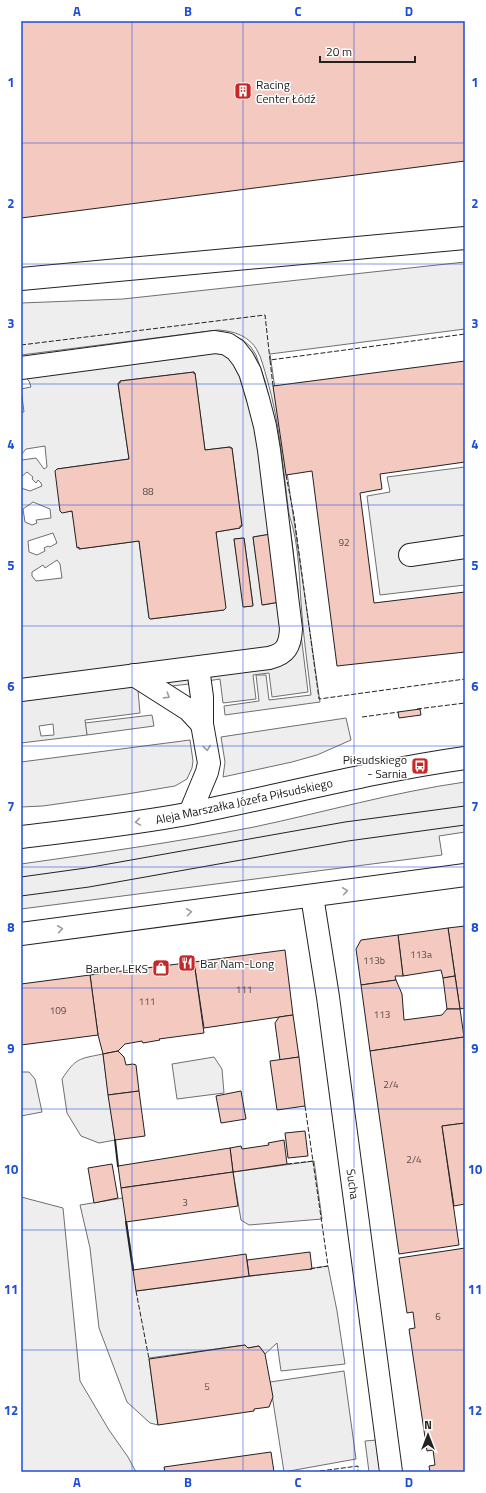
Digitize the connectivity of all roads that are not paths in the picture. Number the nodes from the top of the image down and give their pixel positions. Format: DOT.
graph roads {
  1 [pos="465,238"];
  2 [pos="21,279"];
  3 [pos="21,368"];
  4 [pos="465,547"];
  5 [pos="410,555"];
  6 [pos="198,668"];
  7 [pos="134,676"];
  8 [pos="21,690"];
  9 [pos="202,724"];
  10 [pos="465,758"];
  11 [pos="190,813"];
  12 [pos="21,837"];
  13 [pos="465,875"];
  14 [pos="312,896"];
  15 [pos="21,934"];
  16 [pos="391,1472"];
  1 -- 2 [label="main road"];
  3 -- 6 [label="main road"];
  4 -- 5 [label="main road"];
  6 -- 7 [label="main road"];
  6 -- 9 [label="main road"];
  7 -- 8 [label="main road"];
  7 -- 9 [label="main road, one-way"];
  9 -- 11 [label="main road, one-way"];
  10 -- 11 [label="main road, Aleja Marszałka Józefa Piłsudskiego"];
  11 -- 12 [label="main road, Aleja Marszałka Józefa Piłsudskiego, one-way"];
  14 -- 13 [label="main road, one-way"];
  15 -- 14 [label="main road, one-way"];
  14 -- 16 [label="main road, Sucha"];
}
